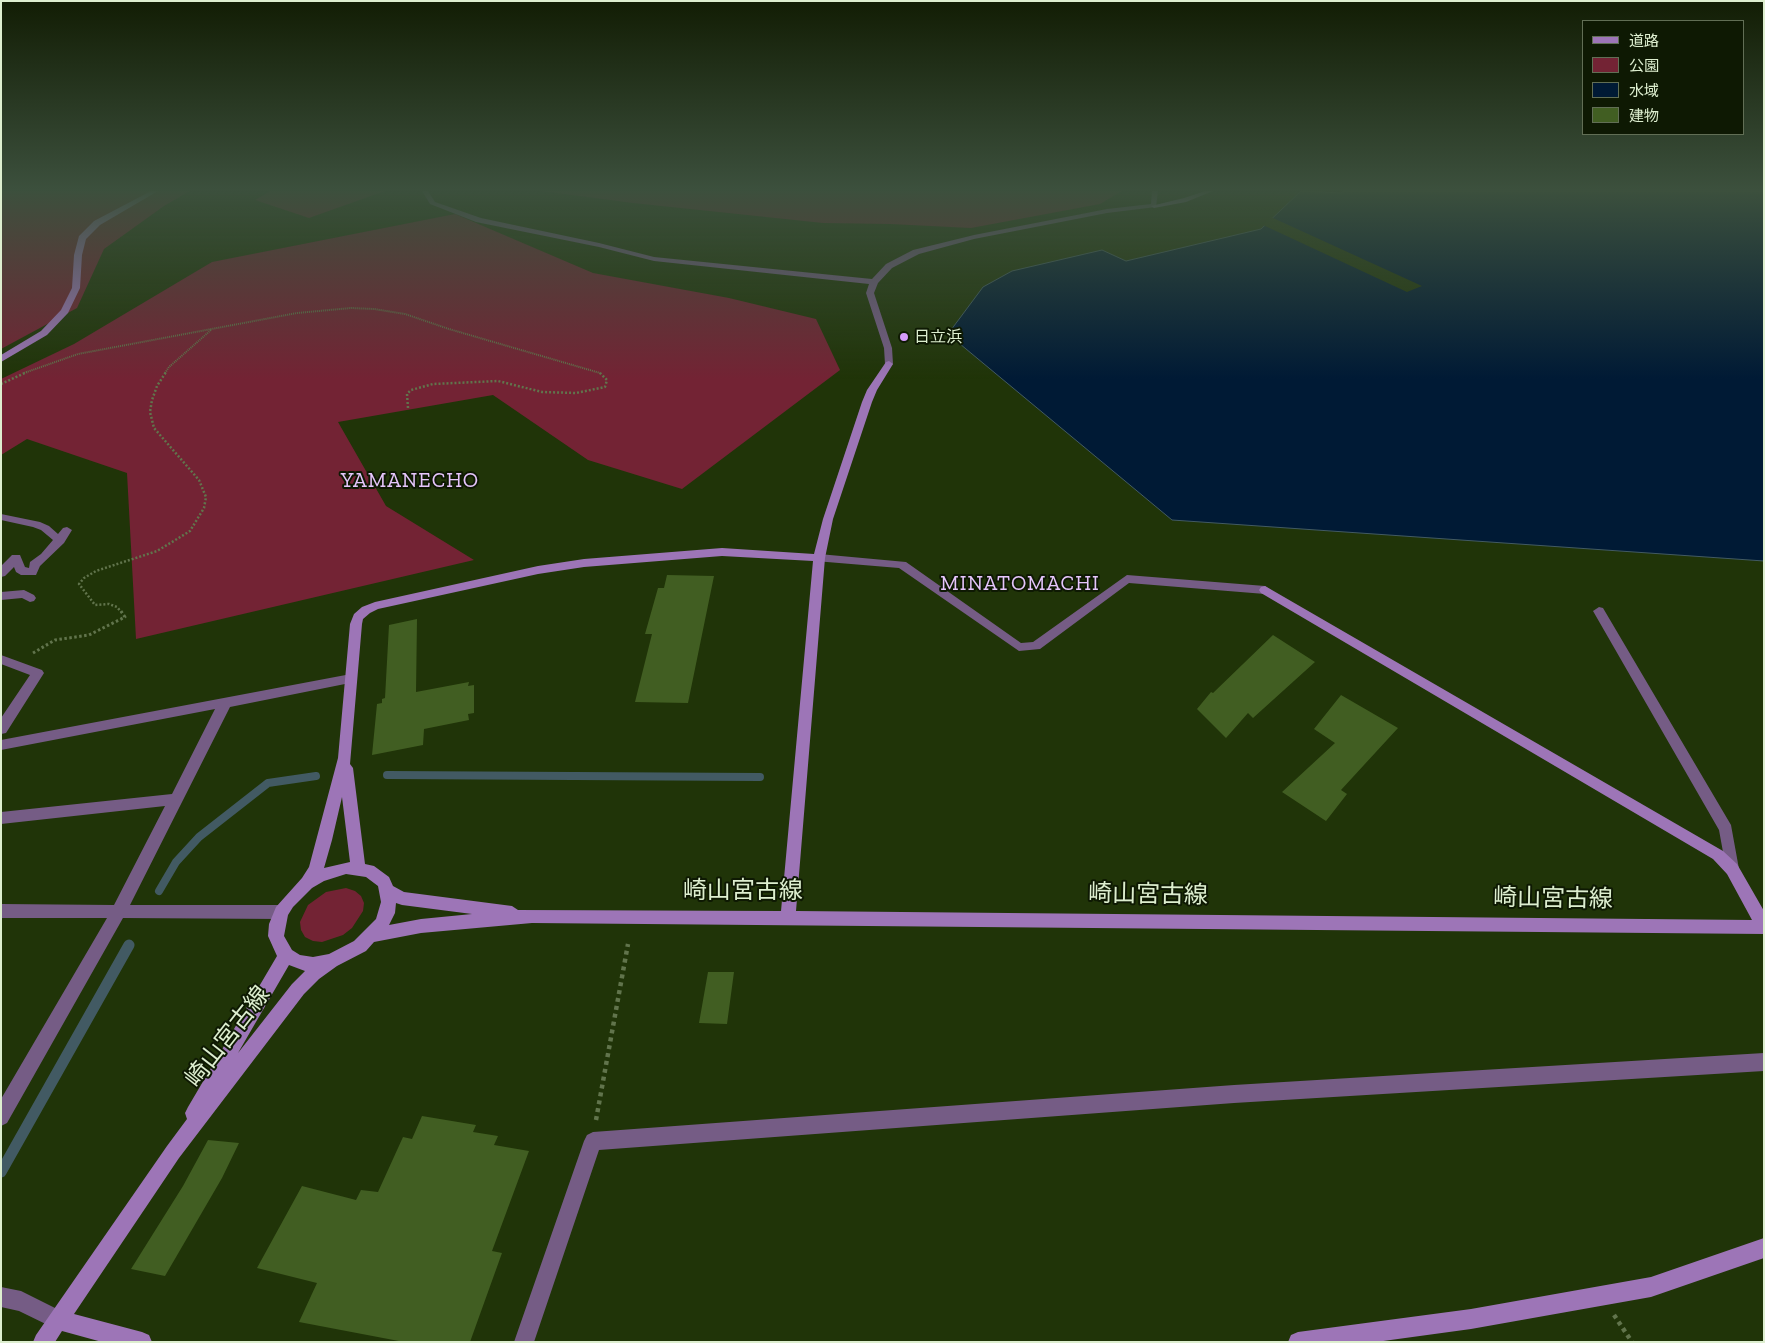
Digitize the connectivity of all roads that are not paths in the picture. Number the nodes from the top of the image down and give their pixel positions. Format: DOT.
graph roads {
  1 [pos="78,254"];
  2 [pos="633,254"];
  3 [pos="913,254"];
  4 [pos="874,282"];
  5 [pos="1,358"];
  6 [pos="1,517"];
  7 [pos="67,530"];
  8 [pos="60,541"];
  9 [pos="820,558"];
  10 [pos="1,573"];
  11 [pos="1,596"];
  12 [pos="30,598"];
  13 [pos="1599,611"];
  14 [pos="1,659"];
  15 [pos="351,679"];
  16 [pos="225,703"];
  17 [pos="1,729"];
  18 [pos="1,745"];
  19 [pos="345,758"];
  20 [pos="176,799"];
  21 [pos="1,818"];
  22 [pos="358,868"];
  23 [pos="1732,869"];
  24 [pos="307,883"];
  25 [pos="388,891"];
  26 [pos="1,911"];
  27 [pos="119,911"];
  28 [pos="281,912"];
  29 [pos="532,916"];
  30 [pos="788,917"];
  31 [pos="1764,926"];
  32 [pos="372,935"];
  33 [pos="286,955"];
  34 [pos="331,961"];
  35 [pos="1764,1062"];
  36 [pos="1,1117"];
  37 [pos="172,1152"];
  38 [pos="1764,1248"];
  39 [pos="1,1297"];
  40 [pos="58,1320"];
  41 [pos="43,1342"];
  42 [pos="142,1342"];
  43 [pos="524,1342"];
  44 [pos="1298,1342"];
  1 -- 5 [label="street"];
  2 -- 4 [label="street"];
  3 -- 4 [label="street"];
  4 -- 9 [label="street"];
  6 -- 8 [label="street"];
  7 -- 8 [label="street"];
  8 -- 10 [label="street"];
  9 -- 15 [label="street"];
  9 -- 23 [label="street"];
  9 -- 30 [label="street"];
  11 -- 12 [label="street"];
  13 -- 23 [label="street"];
  14 -- 17 [label="street"];
  15 -- 16 [label="street"];
  15 -- 19 [label="street"];
  16 -- 18 [label="street"];
  16 -- 20 [label="street"];
  19 -- 22 [label="street"];
  19 -- 24 [label="street"];
  20 -- 21 [label="street"];
  20 -- 27 [label="street"];
  22 -- 24 [label="street"];
  22 -- 25 [label="street, 崎山宮古線"];
  23 -- 31 [label="street"];
  24 -- 28 [label="street"];
  25 -- 29 [label="street, 崎山宮古線"];
  25 -- 32 [label="street, 崎山宮古線"];
  26 -- 27 [label="street"];
  27 -- 28 [label="street"];
  27 -- 36 [label="street"];
  28 -- 33 [label="street"];
  29 -- 30 [label="street, 崎山宮古線"];
  29 -- 32 [label="street, 崎山宮古線"];
  30 -- 31 [label="street, 崎山宮古線"];
  32 -- 34 [label="street, 崎山宮古線"];
  33 -- 34 [label="street, 崎山宮古線"];
  33 -- 37 [label="street, 崎山宮古線"];
  34 -- 37 [label="street, 崎山宮古線"];
  35 -- 43 [label="street"];
  37 -- 40 [label="street, 崎山宮古線"];
  38 -- 44 [label="street"];
  39 -- 40 [label="street"];
  40 -- 41 [label="street, 崎山宮古線"];
  40 -- 42 [label="street"];
}
